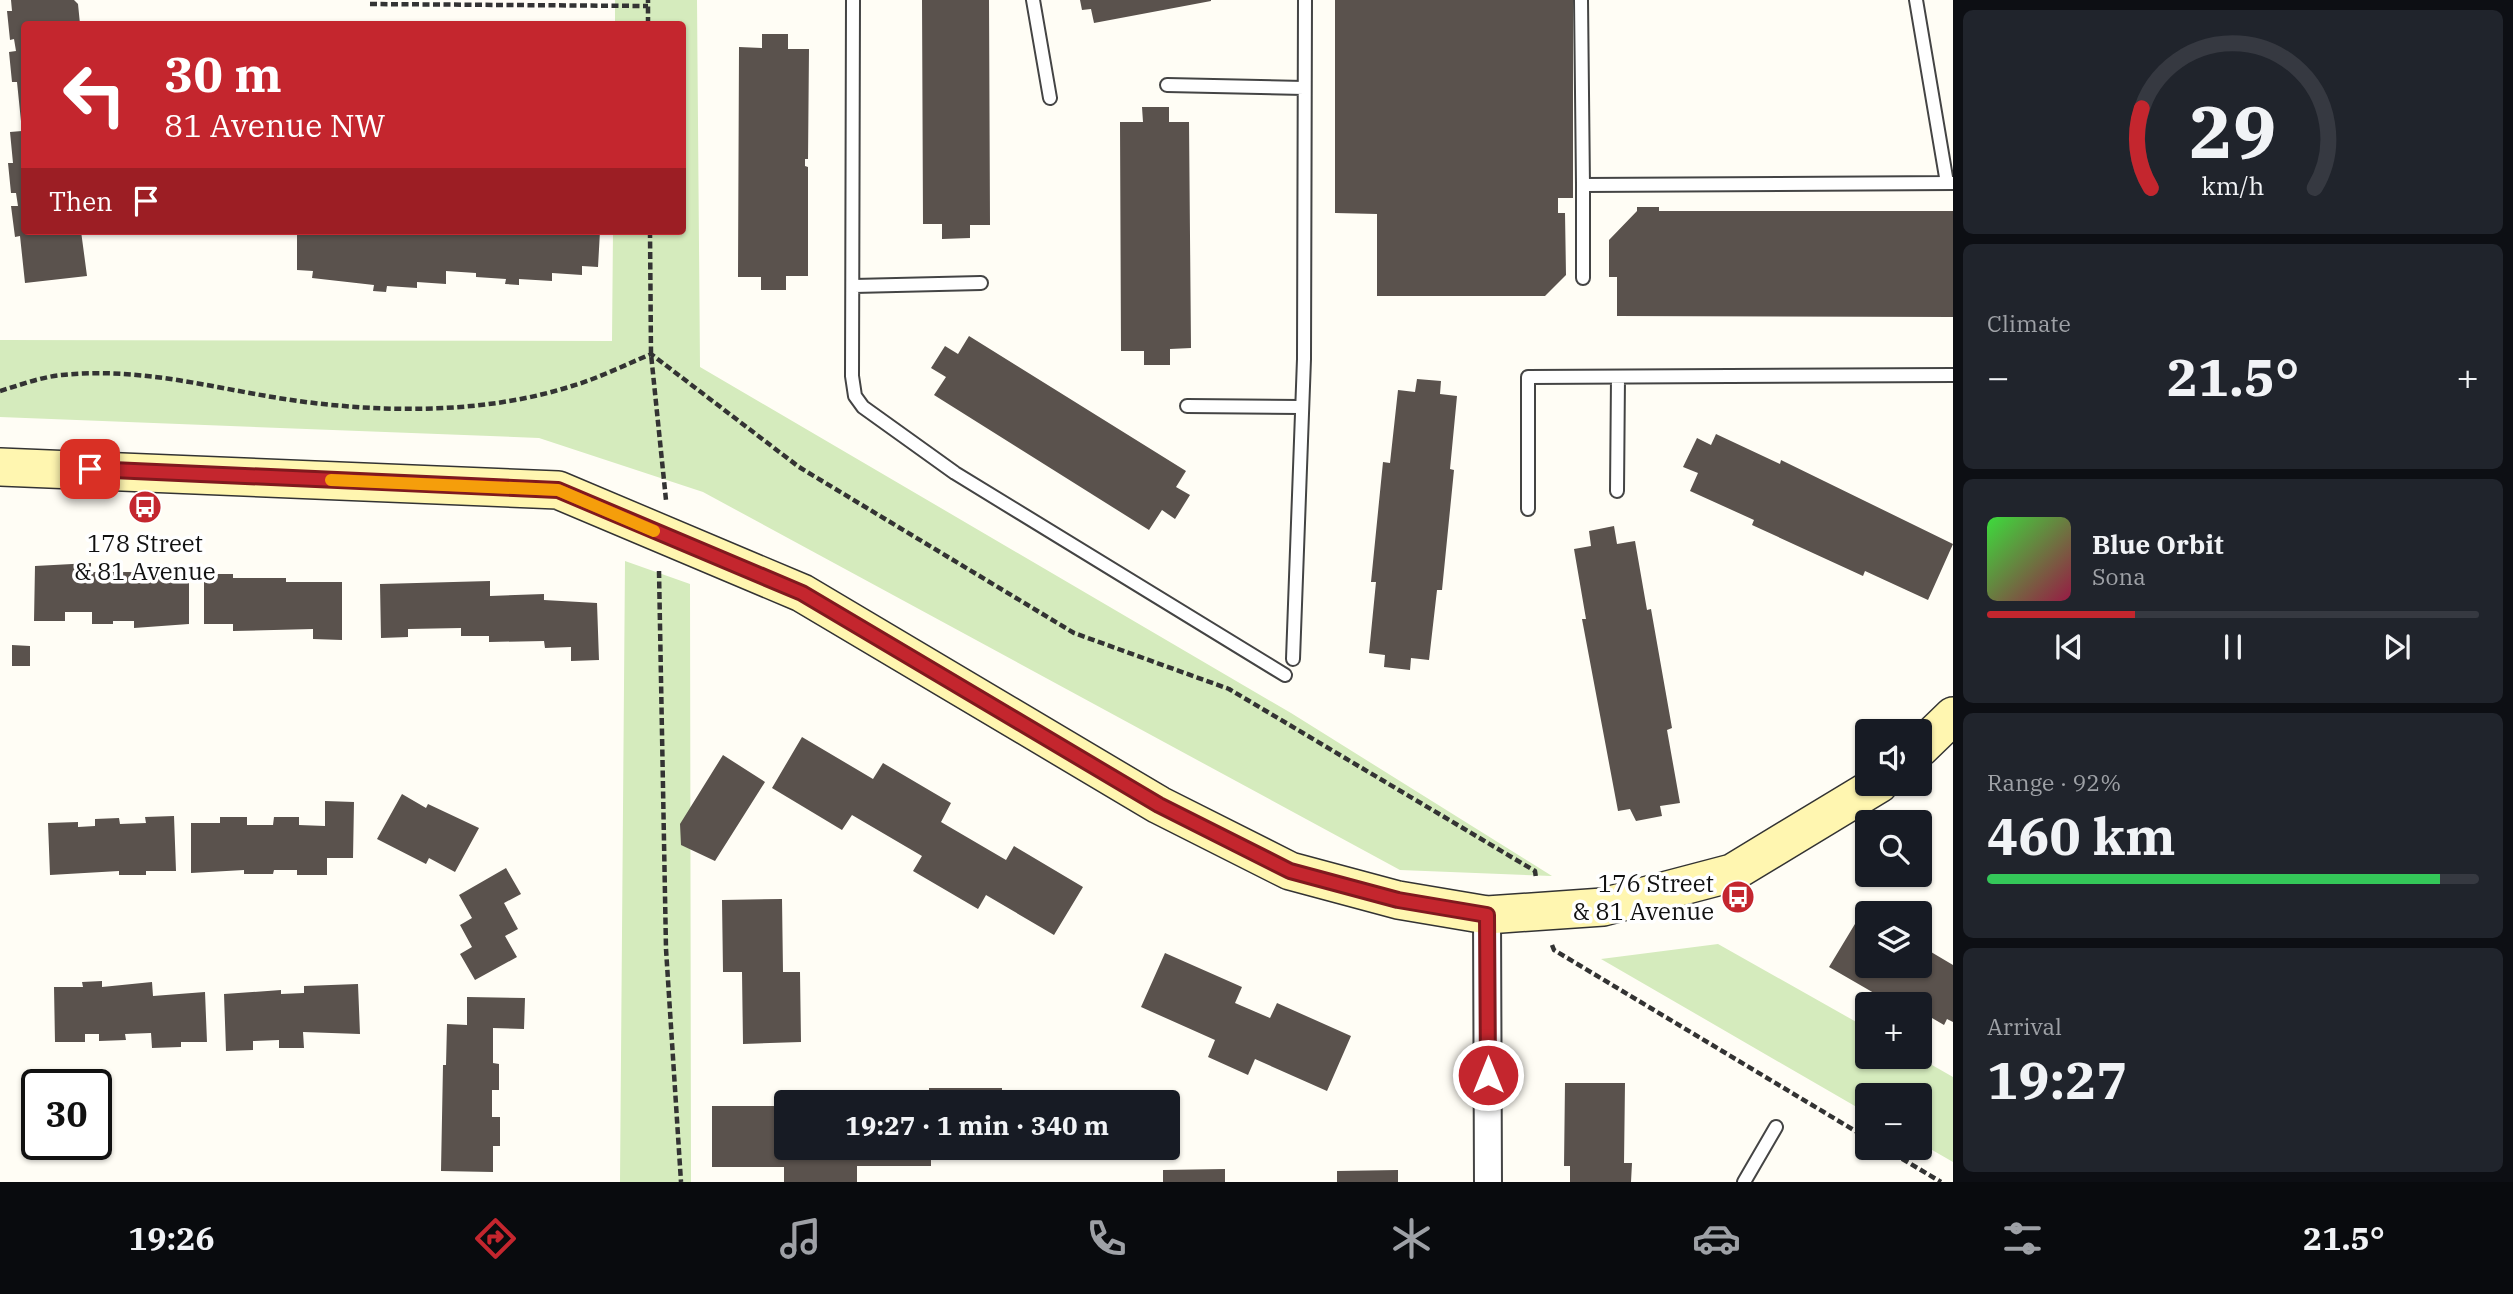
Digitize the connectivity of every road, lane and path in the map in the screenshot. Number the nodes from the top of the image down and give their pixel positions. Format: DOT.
graph roads {
  1 [pos="853,0"];
  2 [pos="1033,0"];
  3 [pos="1305,0"];
  4 [pos="1581,0"];
  5 [pos="1916,0"];
  6 [pos="648,3"];
  7 [pos="370,4"];
  8 [pos="648,21"];
  9 [pos="1167,85"];
  10 [pos="1304,88"];
  11 [pos="1050,99"];
  12 [pos="1950,183"];
  13 [pos="1583,185"];
  14 [pos="650,235"];
  15 [pos="1583,278"];
  16 [pos="981,283"];
  17 [pos="855,286"];
  18 [pos="651,354"];
  19 [pos="1953,375"];
  20 [pos="1618,377"];
  21 [pos="0,391"];
  22 [pos="1187,406"];
  23 [pos="1300,407"];
  24 [pos="0,467"];
  25 [pos="1617,491"];
  26 [pos="1528,509"];
  27 [pos="662,534"];
  28 [pos="1293,659"];
  29 [pos="1284,675"];
  30 [pos="1953,716"];
  31 [pos="1932,736"];
  32 [pos="1859,796"];
  33 [pos="1544,912"];
  34 [pos="1487,915"];
  35 [pos="1776,1128"];
  36 [pos="1855,1131"];
  37 [pos="1904,1160"];
  38 [pos="681,1182"];
  39 [pos="1488,1182"];
  40 [pos="1744,1182"];
  41 [pos="1941,1182"];
  1 -- 17 [label="lane"];
  2 -- 11 [label="lane"];
  3 -- 10 [label="lane"];
  4 -- 13 [label="lane"];
  5 -- 12 [label="lane"];
  6 -- 7 [label="path"];
  6 -- 8 [label="path"];
  9 -- 10 [label="lane"];
  10 -- 23 [label="lane"];
  12 -- 13 [label="lane"];
  13 -- 15 [label="lane"];
  14 -- 18 [label="path"];
  16 -- 17 [label="lane"];
  17 -- 29 [label="lane"];
  18 -- 21 [label="path"];
  18 -- 27 [label="path"];
  18 -- 33 [label="path"];
  19 -- 20 [label="lane"];
  20 -- 25 [label="lane"];
  20 -- 26 [label="lane"];
  22 -- 23 [label="lane"];
  23 -- 28 [label="lane"];
  24 -- 27 [label="street"];
  27 -- 34 [label="street"];
  27 -- 38 [label="path"];
  30 -- 31 [label="street"];
  32 -- 33 [label="street"];
  33 -- 34 [label="street"];
  33 -- 36 [label="path"];
  34 -- 39 [label="street"];
  35 -- 40 [label="lane"];
  37 -- 41 [label="path"];
}
